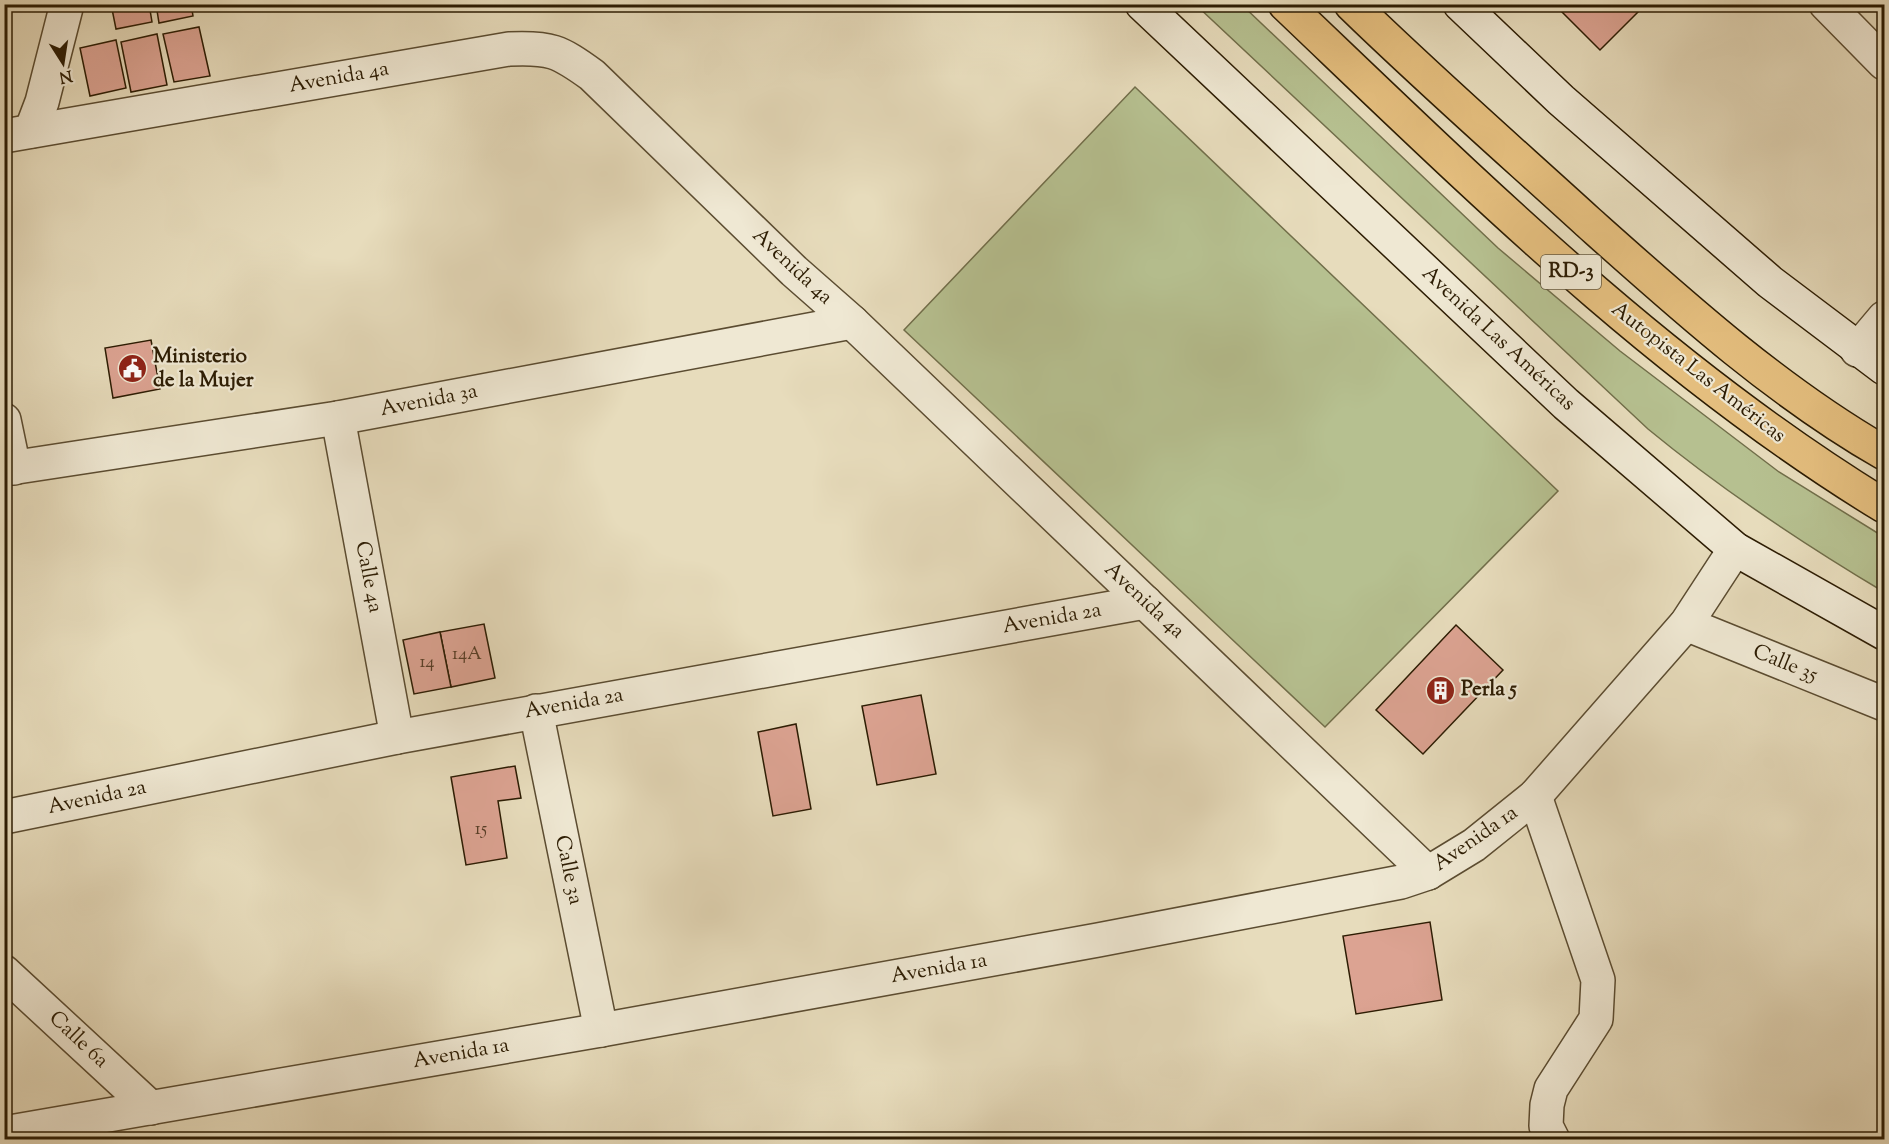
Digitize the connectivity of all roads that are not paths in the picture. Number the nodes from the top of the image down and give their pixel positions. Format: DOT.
graph roads {
  1 [pos="67,4"];
  2 [pos="1142,4"];
  3 [pos="1285,4"];
  4 [pos="1351,4"];
  5 [pos="1460,4"];
  6 [pos="1826,4"];
  7 [pos="1884,63"];
  8 [pos="18,133"];
  9 [pos="1884,318"];
  10 [pos="852,322"];
  11 [pos="1857,350"];
  12 [pos="1884,368"];
  13 [pos="338,418"];
  14 [pos="4,420"];
  15 [pos="1884,453"];
  16 [pos="9,469"];
  17 [pos="1884,506"];
  18 [pos="1735,549"];
  19 [pos="1145,602"];
  20 [pos="1686,624"];
  21 [pos="1884,633"];
  22 [pos="1884,704"];
  23 [pos="536,711"];
  24 [pos="398,736"];
  25 [pos="1535,796"];
  26 [pos="4,817"];
  27 [pos="1428,873"];
  28 [pos="4,972"];
  29 [pos="601,1030"];
  30 [pos="151,1108"];
  31 [pos="4,1133"];
  32 [pos="1553,1140"];
  1 -- 8 [label="street"];
  2 -- 18 [label="street, Avenida Las Américas"];
  3 -- 17 [label="highway, Autopista Las Américas / RD-3"];
  4 -- 15 [label="highway, Autopista Las Américas / RD-3"];
  5 -- 11 [label="street"];
  6 -- 7 [label="street"];
  8 -- 10 [label="street, Avenida 4a"];
  9 -- 11 [label="street"];
  10 -- 13 [label="street, Avenida 3a"];
  10 -- 19 [label="street, Avenida 4a"];
  11 -- 12 [label="street"];
  13 -- 16 [label="street, Avenida 3a"];
  13 -- 24 [label="street, Calle 4a"];
  14 -- 16 [label="street"];
  18 -- 20 [label="street, Avenida 1a"];
  18 -- 21 [label="street, Avenida Las Américas"];
  19 -- 23 [label="street, Avenida 2a"];
  19 -- 27 [label="street, Avenida 4a"];
  20 -- 22 [label="street, Calle 35"];
  20 -- 25 [label="street, Avenida 1a"];
  23 -- 24 [label="street, Avenida 2a"];
  23 -- 29 [label="street, Calle 3a"];
  24 -- 26 [label="street, Avenida 2a"];
  25 -- 27 [label="street, Avenida 1a"];
  25 -- 32 [label="street"];
  27 -- 29 [label="street, Avenida 1a"];
  28 -- 30 [label="street, Calle 6a"];
  29 -- 30 [label="street, Avenida 1a"];
  30 -- 31 [label="street, Avenida 1a"];
}
